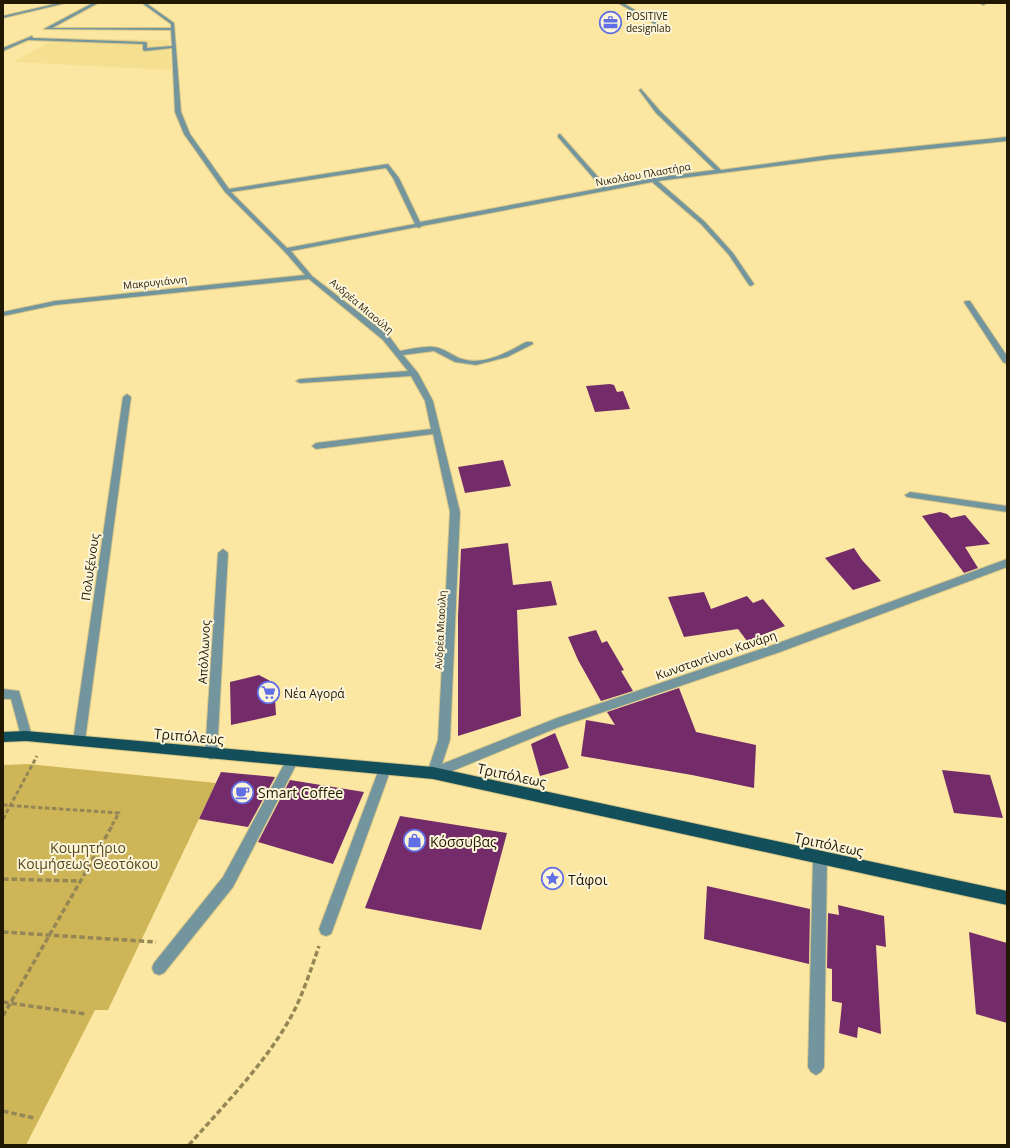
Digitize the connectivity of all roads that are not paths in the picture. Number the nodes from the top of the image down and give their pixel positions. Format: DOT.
graph roads {
  1 [pos="64,3"];
  2 [pos="96,3"];
  3 [pos="144,3"];
  4 [pos="620,3"];
  5 [pos="3,18"];
  6 [pos="659,26"];
  7 [pos="46,29"];
  8 [pos="174,29"];
  9 [pos="28,39"];
  10 [pos="174,47"];
  11 [pos="3,50"];
  12 [pos="641,90"];
  13 [pos="560,136"];
  14 [pos="1007,139"];
  15 [pos="718,170"];
  16 [pos="654,180"];
  17 [pos="606,189"];
  18 [pos="227,191"];
  19 [pos="419,226"];
  20 [pos="286,250"];
  21 [pos="310,276"];
  22 [pos="751,284"];
  23 [pos="968,302"];
  24 [pos="3,314"];
  25 [pos="528,344"];
  26 [pos="400,353"];
  27 [pos="1007,362"];
  28 [pos="414,373"];
  29 [pos="300,381"];
  30 [pos="126,397"];
  31 [pos="436,431"];
  32 [pos="316,446"];
  33 [pos="910,495"];
  34 [pos="1007,509"];
  35 [pos="223,552"];
  36 [pos="1007,563"];
  37 [pos="3,694"];
  38 [pos="26,736"];
  39 [pos="3,737"];
  40 [pos="79,741"];
  41 [pos="211,754"];
  42 [pos="292,761"];
  43 [pos="385,769"];
  44 [pos="433,772"];
  45 [pos="820,858"];
  46 [pos="1007,898"];
  47 [pos="326,929"];
  48 [pos="159,968"];
  49 [pos="816,1067"];
  1 -- 5 [label="street"];
  2 -- 7 [label="street"];
  3 -- 8 [label="street"];
  4 -- 6 [label="street"];
  7 -- 8 [label="street"];
  7 -- 9 [label="street"];
  8 -- 10 [label="street, Ανδρέα Μιαούλη"];
  9 -- 10 [label="street"];
  9 -- 11 [label="street"];
  10 -- 18 [label="street, Ανδρέα Μιαούλη"];
  12 -- 15 [label="street"];
  13 -- 17 [label="street"];
  14 -- 15 [label="street, Νικολάου Πλαστήρα"];
  15 -- 16 [label="street, Νικολάου Πλαστήρα"];
  16 -- 17 [label="street, Νικολάου Πλαστήρα"];
  16 -- 22 [label="street"];
  17 -- 19 [label="street, Νικολάου Πλαστήρα"];
  18 -- 19 [label="street"];
  18 -- 20 [label="street, Ανδρέα Μιαούλη"];
  19 -- 20 [label="street, Νικολάου Πλαστήρα"];
  20 -- 21 [label="street, Ανδρέα Μιαούλη"];
  21 -- 24 [label="street, Μακρυγιάννη"];
  21 -- 26 [label="street, Ανδρέα Μιαούλη"];
  23 -- 27 [label="street"];
  25 -- 26 [label="street"];
  26 -- 28 [label="street, Ανδρέα Μιαούλη"];
  28 -- 29 [label="street"];
  28 -- 31 [label="street, Ανδρέα Μιαούλη"];
  30 -- 40 [label="street, Πολυξένους"];
  31 -- 32 [label="street"];
  31 -- 44 [label="street, Ανδρέα Μιαούλη"];
  33 -- 34 [label="street"];
  35 -- 41 [label="street, Απόλλωνος"];
  36 -- 44 [label="street, Κωνσταντίνου Κανάρη"];
  37 -- 38 [label="street"];
  38 -- 39 [label="main road, Τριπόλεως"];
  38 -- 40 [label="main road, Τριπόλεως"];
  40 -- 41 [label="main road, Τριπόλεως"];
  41 -- 42 [label="main road, Τριπόλεως"];
  42 -- 43 [label="main road, Τριπόλεως"];
  42 -- 48 [label="street"];
  43 -- 44 [label="main road, Τριπόλεως"];
  43 -- 47 [label="street"];
  44 -- 45 [label="main road, Τριπόλεως"];
  45 -- 46 [label="main road, Τριπόλεως"];
  45 -- 49 [label="street"];
}
